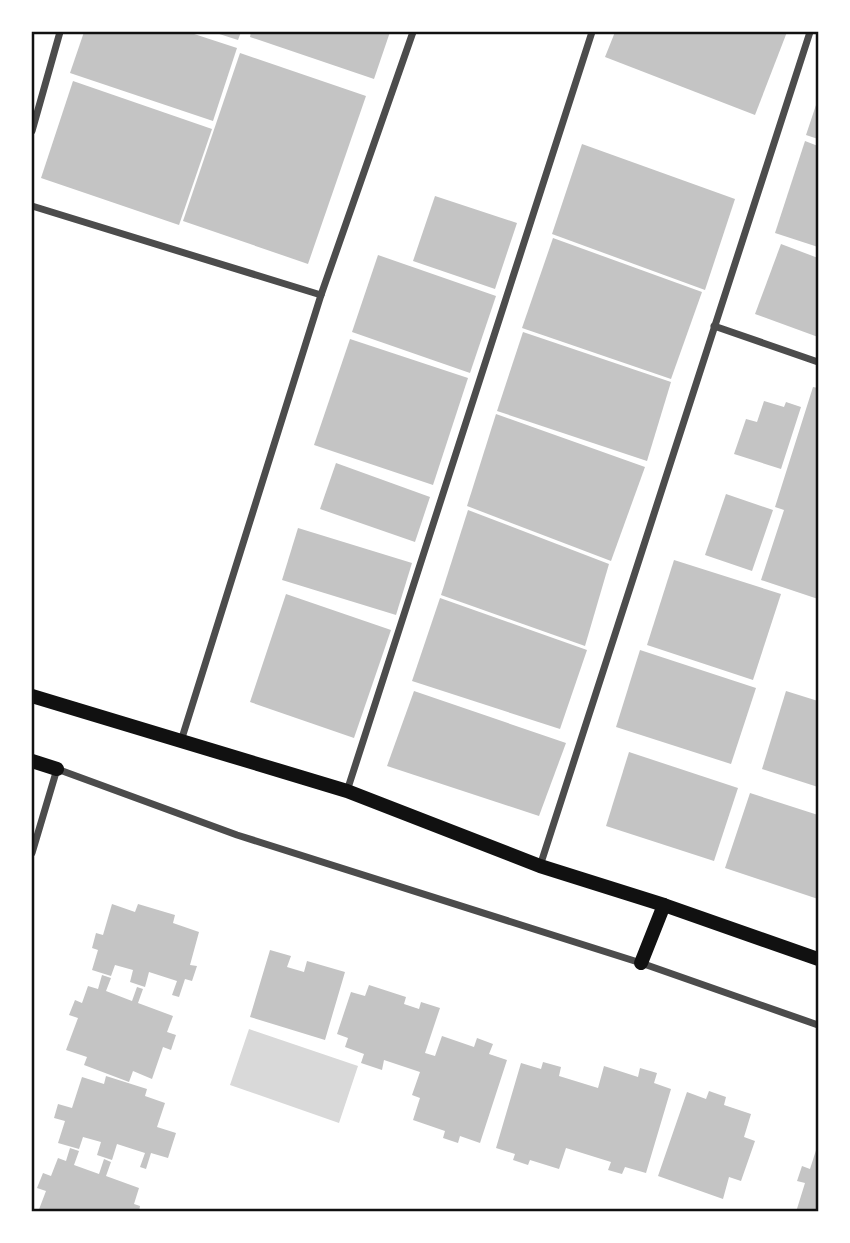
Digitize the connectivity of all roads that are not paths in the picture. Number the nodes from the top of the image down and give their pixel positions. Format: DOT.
graph roads {
  1 [pos="60,32"];
  2 [pos="413,32"];
  3 [pos="592,32"];
  4 [pos="810,32"];
  5 [pos="32,131"];
  6 [pos="32,206"];
  7 [pos="321,296"];
  8 [pos="714,326"];
  9 [pos="818,362"];
  10 [pos="32,696"];
  11 [pos="181,741"];
  12 [pos="32,761"];
  13 [pos="57,769"];
  14 [pos="347,790"];
  15 [pos="32,853"];
  16 [pos="540,866"];
  17 [pos="664,905"];
  18 [pos="818,959"];
  19 [pos="640,963"];
  20 [pos="818,1025"];
  1 -- 5 [label="street"];
  2 -- 7 [label="street"];
  3 -- 14 [label="street"];
  4 -- 8 [label="street"];
  6 -- 7 [label="street"];
  7 -- 11 [label="street"];
  8 -- 9 [label="street"];
  8 -- 16 [label="street"];
  10 -- 11 [label="main road"];
  11 -- 14 [label="main road"];
  12 -- 13 [label="main road"];
  13 -- 15 [label="street"];
  13 -- 19 [label="street"];
  14 -- 16 [label="main road"];
  16 -- 17 [label="main road"];
  17 -- 18 [label="main road"];
  17 -- 19 [label="main road"];
  19 -- 20 [label="street"];
}
